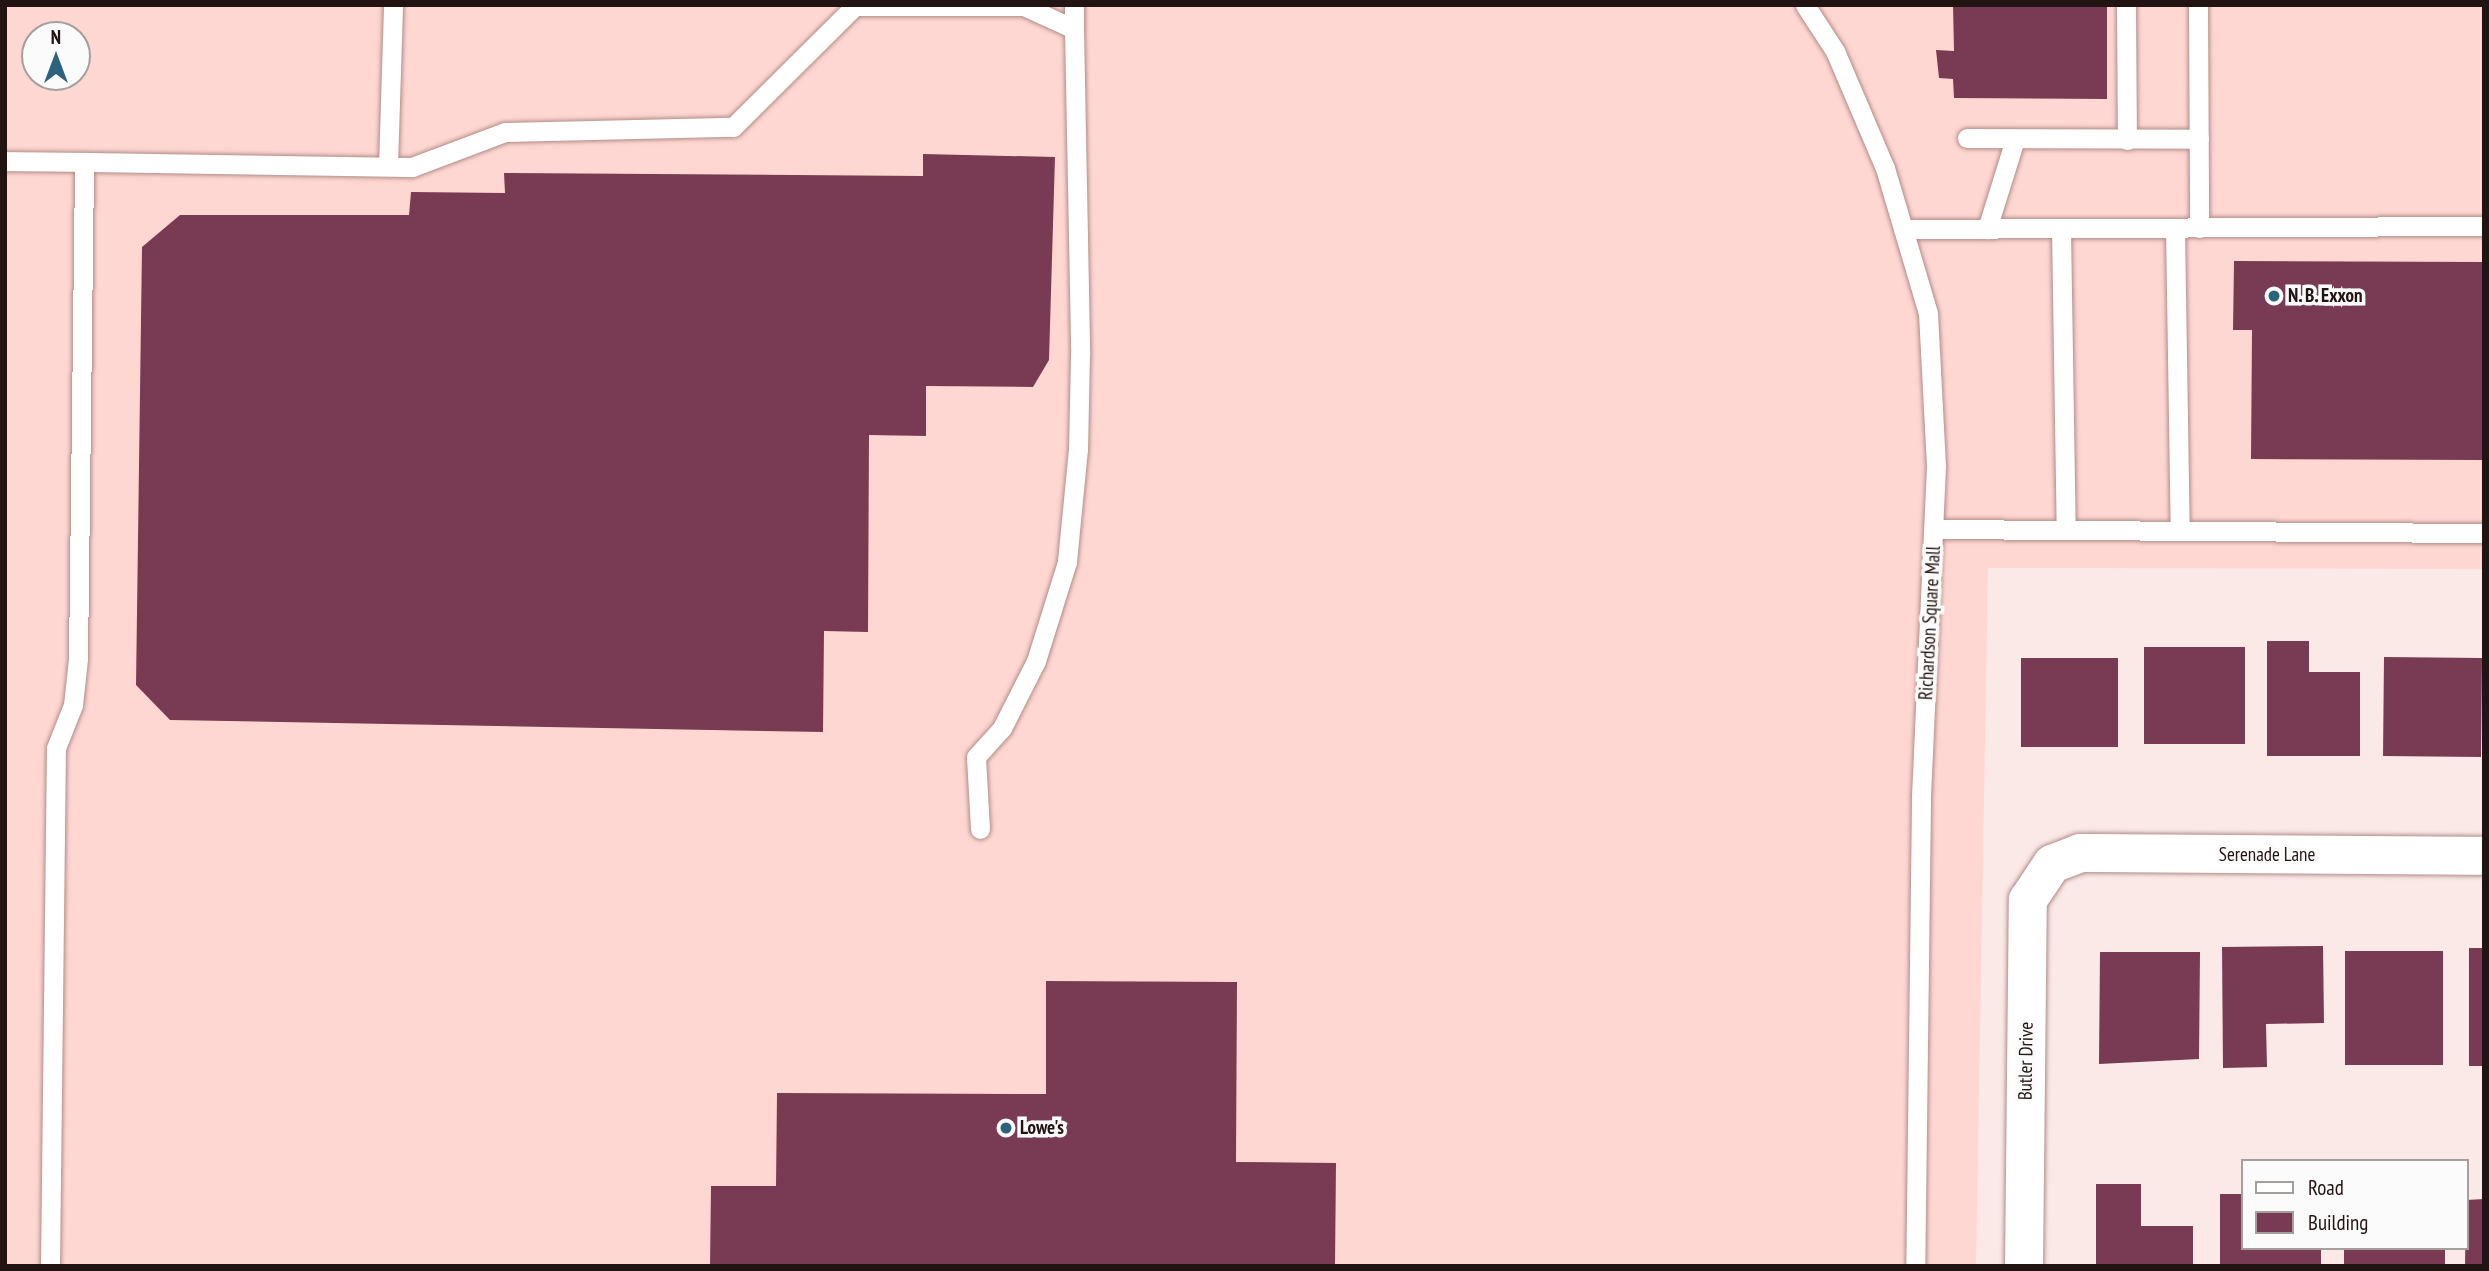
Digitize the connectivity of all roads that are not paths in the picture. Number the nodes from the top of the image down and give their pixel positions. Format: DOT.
graph roads {
  1 [pos="393,5"];
  2 [pos="1074,5"];
  3 [pos="1805,5"];
  4 [pos="2126,5"];
  5 [pos="2198,5"];
  6 [pos="1074,29"];
  7 [pos="1967,138"];
  8 [pos="2015,139"];
  9 [pos="2199,139"];
  10 [pos="2127,140"];
  11 [pos="5,161"];
  12 [pos="84,162"];
  13 [pos="388,166"];
  14 [pos="2484,226"];
  15 [pos="2061,228"];
  16 [pos="2175,228"];
  17 [pos="2199,228"];
  18 [pos="1903,229"];
  19 [pos="1987,229"];
  20 [pos="1934,529"];
  21 [pos="2066,530"];
  22 [pos="2180,531"];
  23 [pos="2484,533"];
  24 [pos="980,829"];
  25 [pos="2484,856"];
  26 [pos="2052,864"];
  27 [pos="50,1266"];
  28 [pos="1915,1266"];
  29 [pos="2024,1266"];
  1 -- 13 [label="lane"];
  2 -- 6 [label="lane"];
  3 -- 18 [label="lane, Richardson Square Mall"];
  4 -- 10 [label="lane"];
  5 -- 9 [label="lane"];
  6 -- 13 [label="lane"];
  6 -- 24 [label="lane"];
  7 -- 8 [label="lane"];
  8 -- 10 [label="lane"];
  8 -- 19 [label="lane"];
  9 -- 10 [label="lane"];
  9 -- 17 [label="lane"];
  11 -- 12 [label="lane"];
  12 -- 13 [label="lane"];
  12 -- 27 [label="lane"];
  14 -- 17 [label="lane"];
  15 -- 16 [label="lane"];
  15 -- 19 [label="lane"];
  15 -- 21 [label="lane"];
  16 -- 17 [label="lane"];
  16 -- 22 [label="lane"];
  18 -- 19 [label="lane"];
  18 -- 20 [label="lane, Richardson Square Mall"];
  20 -- 21 [label="lane"];
  20 -- 28 [label="lane, Richardson Square Mall"];
  21 -- 22 [label="lane"];
  22 -- 23 [label="lane"];
  25 -- 26 [label="street, Serenade Lane"];
  26 -- 29 [label="street, Butler Drive"];
}
